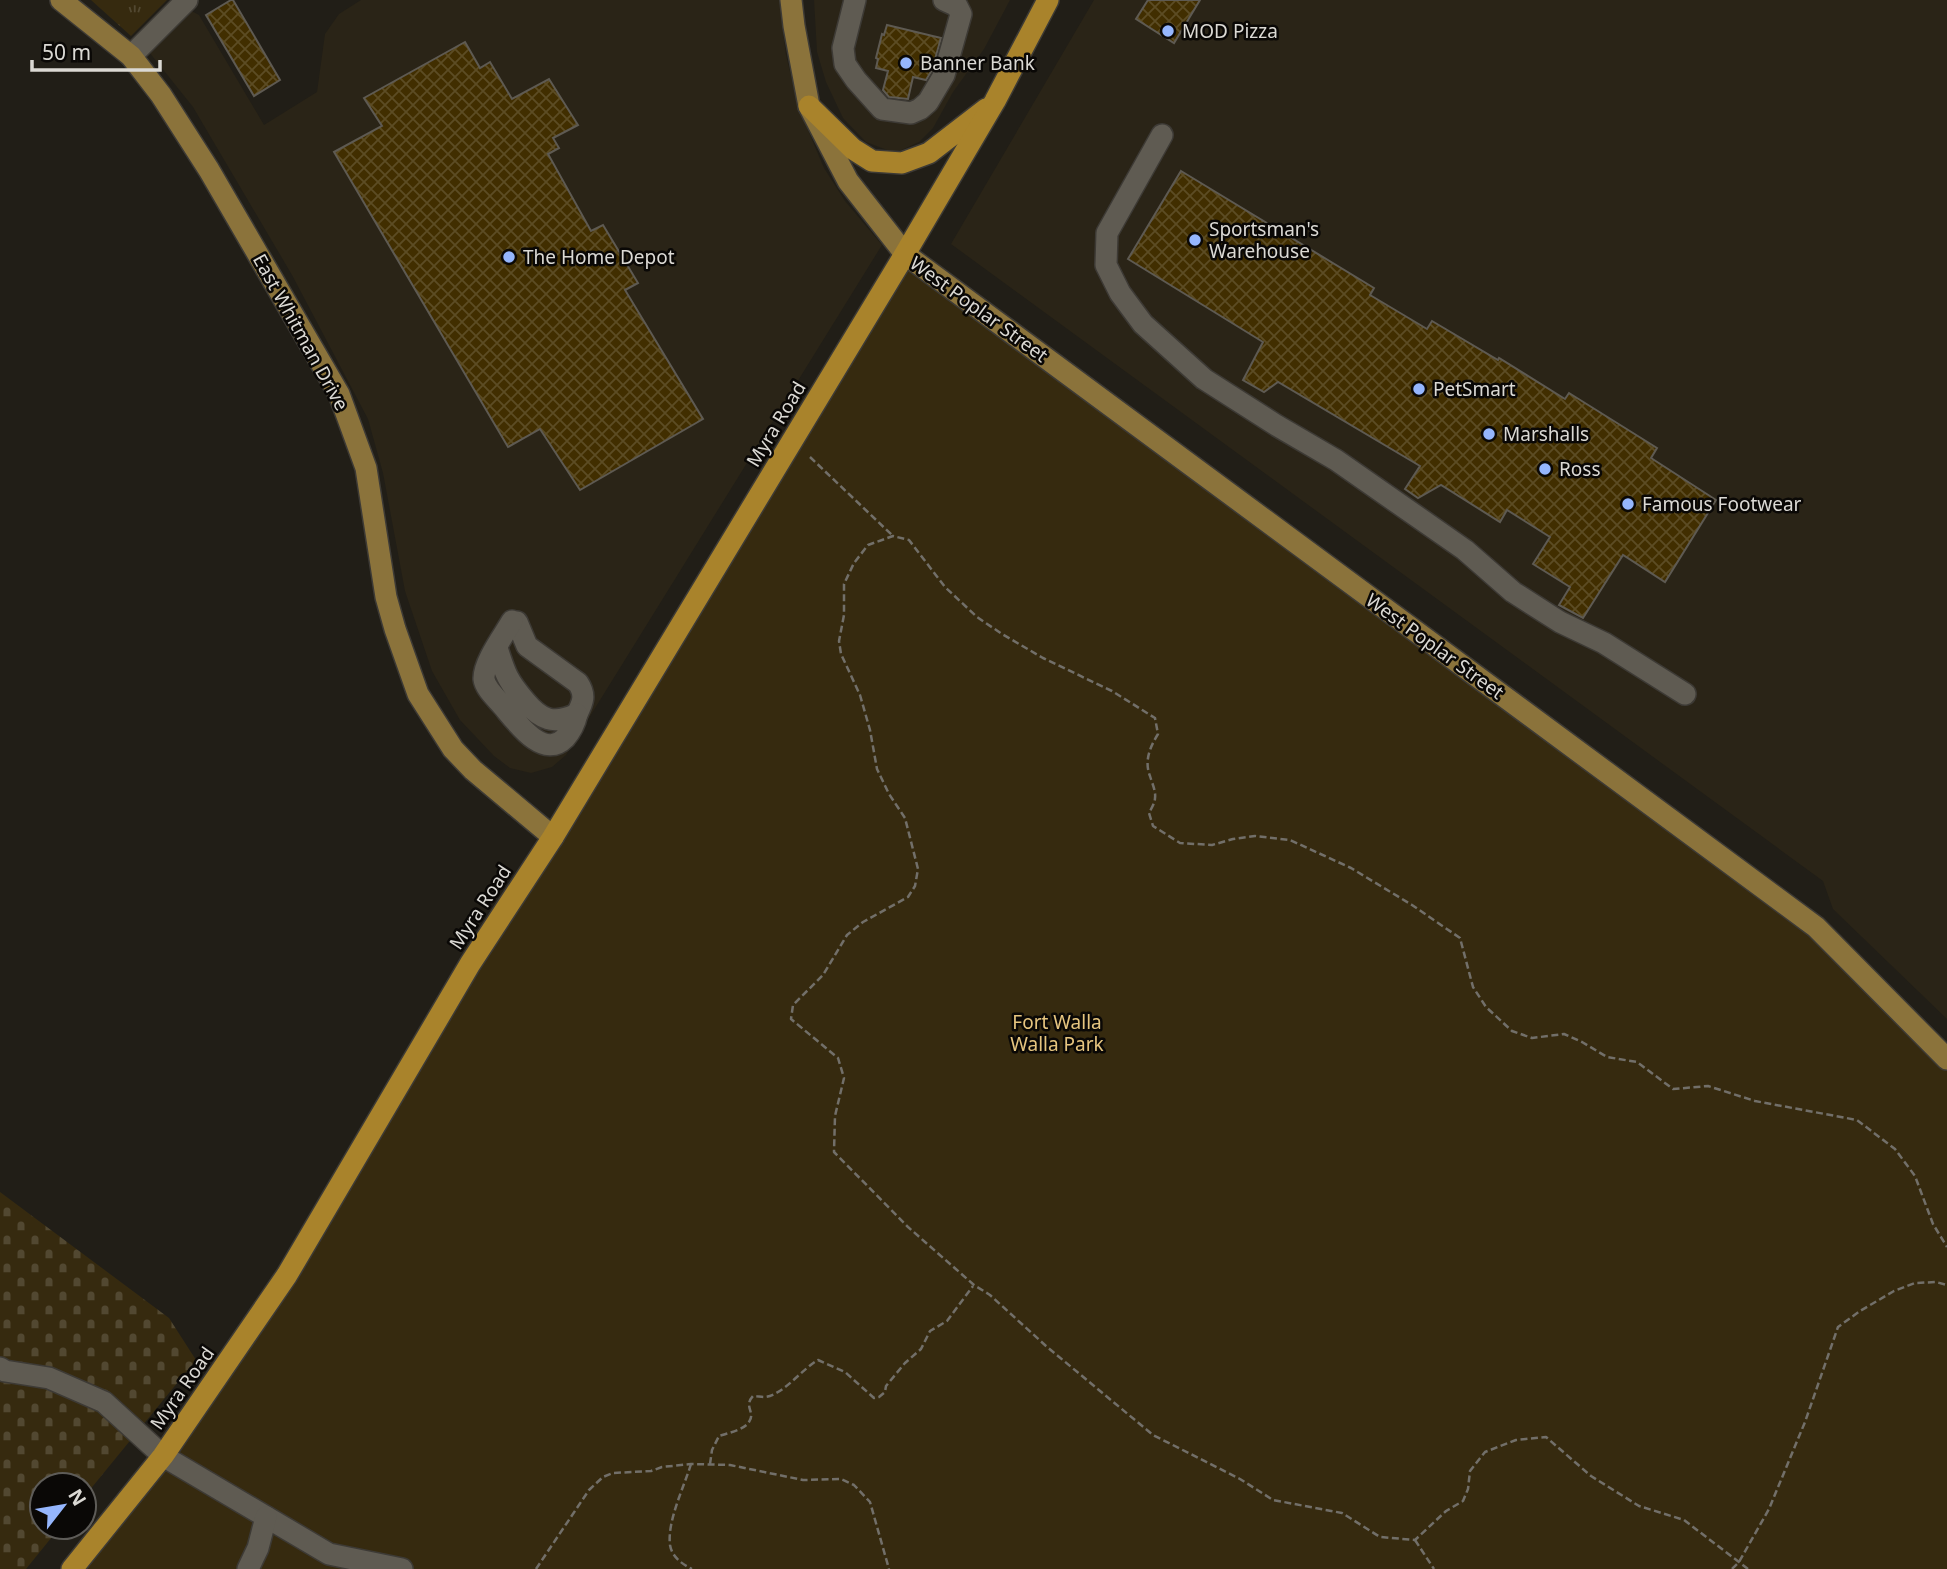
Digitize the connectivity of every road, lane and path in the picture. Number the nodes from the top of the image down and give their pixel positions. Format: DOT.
graph roads {
  1 [pos="61,0"];
  2 [pos="187,0"];
  3 [pos="791,0"];
  4 [pos="855,0"];
  5 [pos="944,0"];
  6 [pos="1048,0"];
  7 [pos="131,56"];
  8 [pos="995,101"];
  9 [pos="809,106"];
  10 [pos="1162,135"];
  11 [pos="905,254"];
  12 [pos="810,457"];
  13 [pos="893,536"];
  14 [pos="1685,694"];
  15 [pos="577,714"];
  16 [pos="553,837"];
  17 [pos="1947,1059"];
  18 [pos="1947,1247"];
  19 [pos="974,1285"];
  20 [pos="1947,1285"];
  21 [pos="0,1368"];
  22 [pos="163,1456"];
  23 [pos="691,1464"];
  24 [pos="710,1464"];
  25 [pos="266,1517"];
  26 [pos="1415,1540"];
  27 [pos="1739,1562"];
  28 [pos="72,1569"];
  29 [pos="248,1569"];
  30 [pos="402,1569"];
  31 [pos="536,1569"];
  32 [pos="692,1569"];
  33 [pos="889,1569"];
  34 [pos="1434,1569"];
  35 [pos="1732,1569"];
  36 [pos="1748,1569"];
  1 -- 7 [label="main road, East Whitman Drive"];
  2 -- 7 [label="street"];
  3 -- 9 [label="main road, West Poplar Street"];
  4 -- 5 [label="street"];
  6 -- 8 [label="highway, Myra Road"];
  7 -- 16 [label="main road, East Whitman Drive"];
  8 -- 9 [label="highway"];
  8 -- 11 [label="highway, Myra Road"];
  9 -- 11 [label="main road, West Poplar Street"];
  10 -- 14 [label="street"];
  11 -- 16 [label="highway, Myra Road"];
  11 -- 17 [label="main road, West Poplar Street"];
  12 -- 13 [label="path"];
  13 -- 18 [label="path"];
  13 -- 19 [label="path"];
  15 -- 15 [label="street"];
  16 -- 22 [label="highway, Myra Road"];
  19 -- 24 [label="path"];
  19 -- 26 [label="path"];
  20 -- 27 [label="path"];
  21 -- 22 [label="street"];
  22 -- 25 [label="street"];
  22 -- 28 [label="highway, Myra Road"];
  23 -- 24 [label="path"];
  23 -- 31 [label="path"];
  23 -- 32 [label="path"];
  24 -- 33 [label="path"];
  25 -- 29 [label="street"];
  25 -- 30 [label="street"];
  26 -- 27 [label="path"];
  26 -- 34 [label="path"];
  27 -- 35 [label="path"];
  27 -- 36 [label="path"];
}
